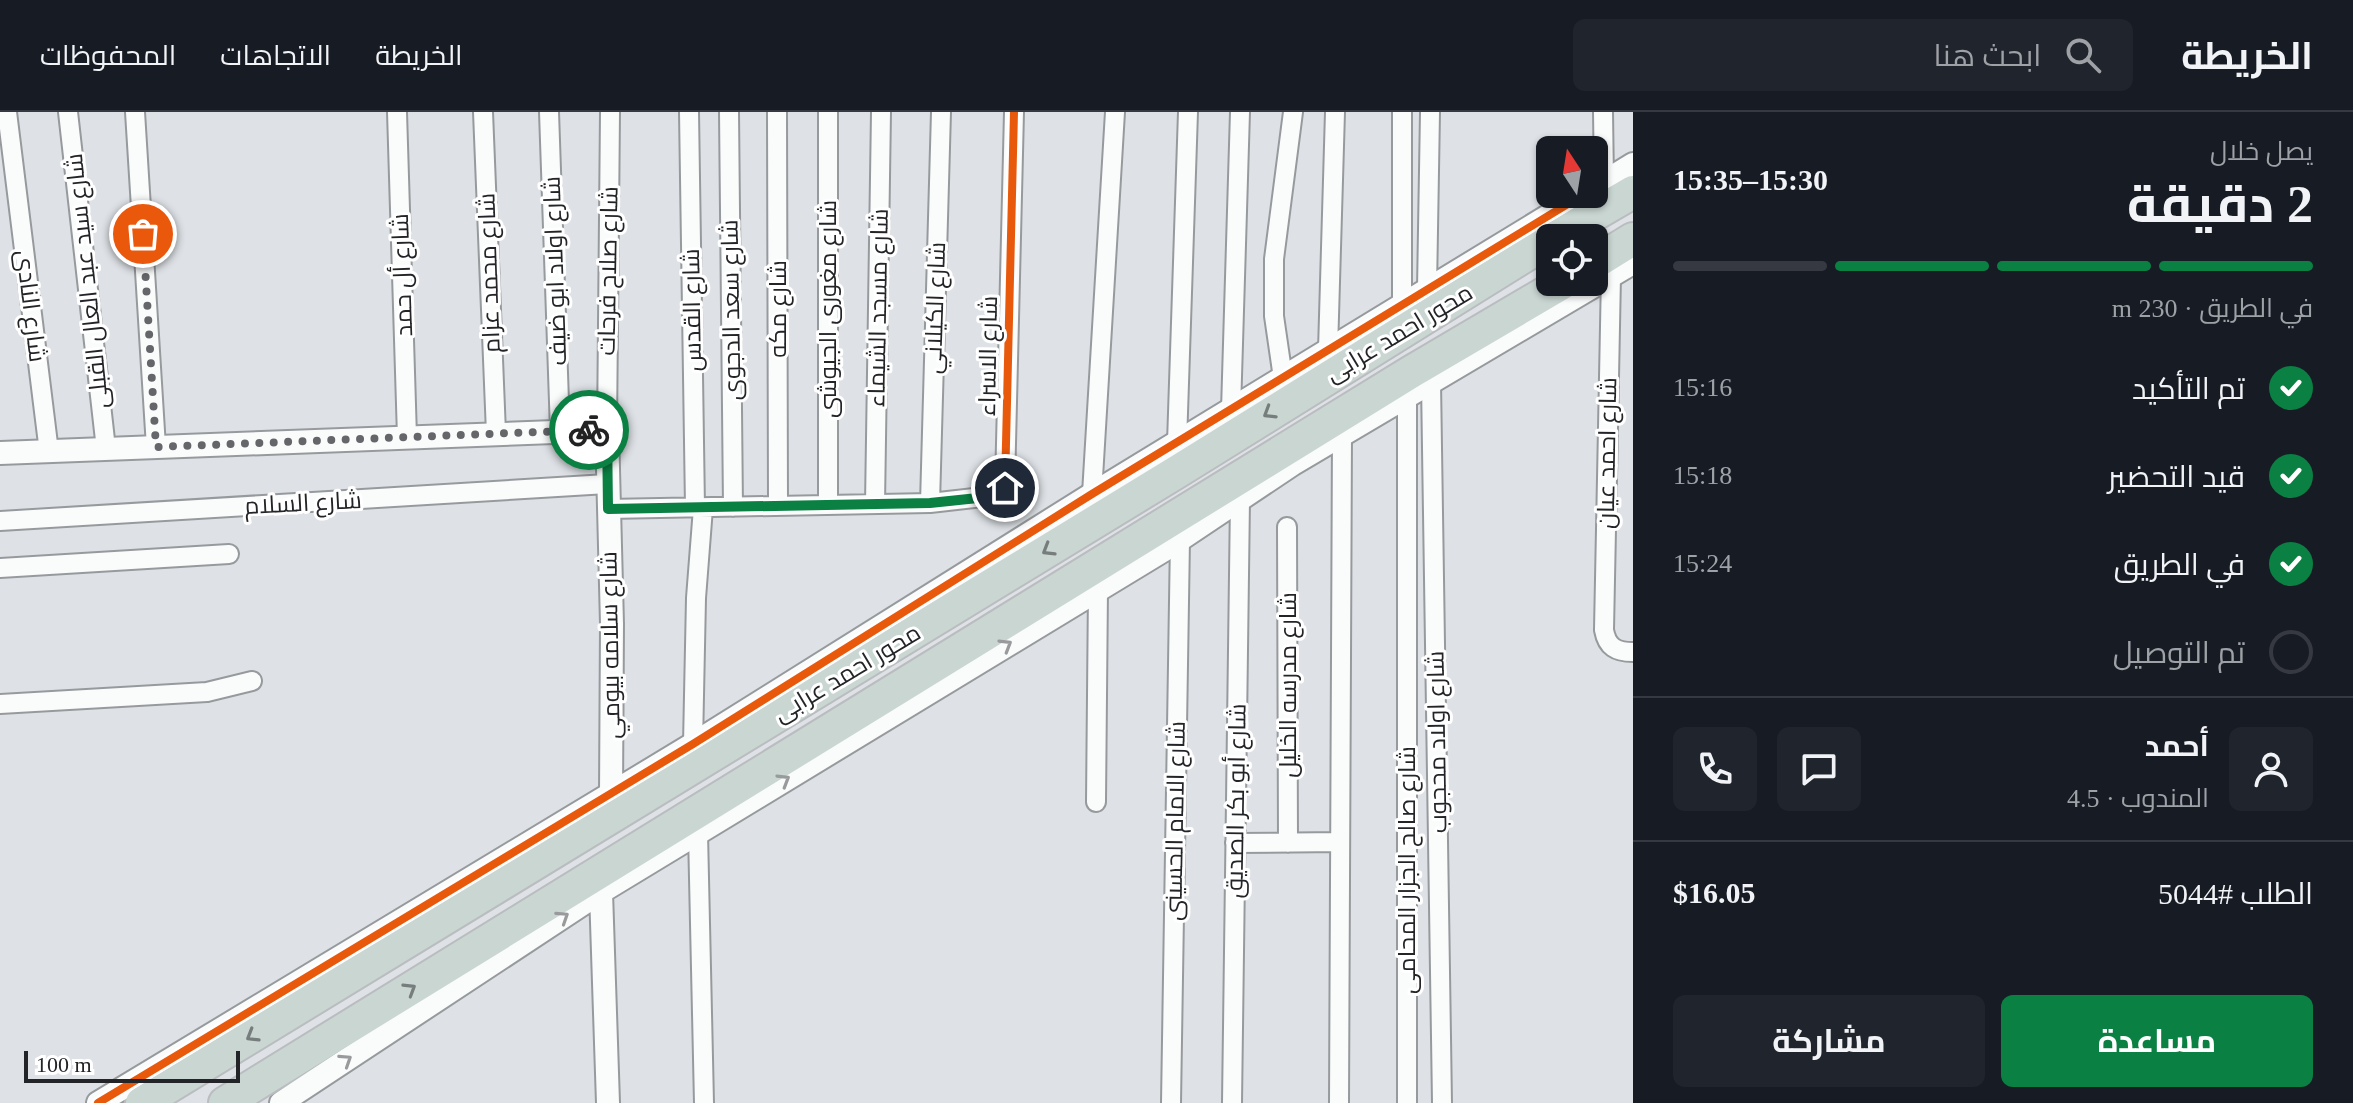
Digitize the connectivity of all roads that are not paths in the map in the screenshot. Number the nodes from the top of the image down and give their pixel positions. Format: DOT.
graph roads {
  1 [pos="7,112"];
  2 [pos="68,112"];
  3 [pos="135,112"];
  4 [pos="397,112"];
  5 [pos="483,112"];
  6 [pos="549,112"];
  7 [pos="610,112"];
  8 [pos="689,112"];
  9 [pos="729,112"];
  10 [pos="777,112"];
  11 [pos="828,112"];
  12 [pos="881,112"];
  13 [pos="941,112"];
  14 [pos="1014,112"];
  15 [pos="1115,112"];
  16 [pos="1188,112"];
  17 [pos="1240,112"];
  18 [pos="1293,112"];
  19 [pos="1335,112"];
  20 [pos="1402,112"];
  21 [pos="1430,112"];
  22 [pos="1603,112"];
  23 [pos="1633,164"];
  24 [pos="1610,187"];
  25 [pos="1561,208"];
  26 [pos="1569,224"];
  27 [pos="1633,239"];
  28 [pos="1536,249"];
  29 [pos="1633,263"];
  30 [pos="1608,264"];
  31 [pos="1608,269"];
  32 [pos="1427,289"];
  33 [pos="1540,296"];
  34 [pos="1562,296"];
  35 [pos="1602,296"];
  36 [pos="1402,305"];
  37 [pos="1328,350"];
  38 [pos="1283,378"];
  39 [pos="1431,382"];
  40 [pos="1407,396"];
  41 [pos="1231,410"];
  42 [pos="607,430"];
  43 [pos="560,431"];
  44 [pos="496,433"];
  45 [pos="1342,435"];
  46 [pos="407,437"];
  47 [pos="1177,443"];
  48 [pos="156,447"];
  49 [pos="106,449"];
  50 [pos="49,452"];
  51 [pos="0,453"];
  52 [pos="607,484"];
  53 [pos="1092,494"];
  54 [pos="1240,499"];
  55 [pos="930,503"];
  56 [pos="875,504"];
  57 [pos="828,505"];
  58 [pos="778,506"];
  59 [pos="733,507"];
  60 [pos="699,508"];
  61 [pos="608,509"];
  62 [pos="0,521"];
  63 [pos="1287,527"];
  64 [pos="1180,539"];
  65 [pos="229,554"];
  66 [pos="0,568"];
  67 [pos="1098,589"];
  68 [pos="1633,652"];
  69 [pos="252,681"];
  70 [pos="0,704"];
  71 [pos="693,744"];
  72 [pos="611,795"];
  73 [pos="1096,802"];
  74 [pos="698,833"];
  75 [pos="1340,842"];
  76 [pos="1235,843"];
  77 [pos="1288,843"];
  78 [pos="601,892"];
  79 [pos="98,1103"];
  80 [pos="142,1103"];
  81 [pos="225,1103"];
  82 [pos="281,1103"];
  83 [pos="608,1103"];
  84 [pos="704,1103"];
  85 [pos="1171,1103"];
  86 [pos="1232,1103"];
  87 [pos="1339,1103"];
  88 [pos="1407,1103"];
  89 [pos="1442,1103"];
  1 -- 50 [label="street, شارع النادى"];
  2 -- 49 [label="street, شارع سيد عبد العال القبلى"];
  3 -- 48 [label="street"];
  4 -- 46 [label="street, شارع أل حمد"];
  5 -- 44 [label="street, شارع محمد عزام"];
  6 -- 43 [label="street, شارع اولاد ابو ضيف"];
  7 -- 42 [label="street, شارع صلاح فرحات"];
  8 -- 60 [label="street, شارع القدس"];
  9 -- 59 [label="street, شارع سعد الدجوى"];
  10 -- 58 [label="street, شارع مكه"];
  11 -- 57 [label="street, شارع مغورى الجيوشى"];
  12 -- 56 [label="street, شارع مسجد الشيماء"];
  13 -- 55 [label="street, شارع الكيلاني"];
  14 -- 55 [label="street, شارع الاسراء"];
  15 -- 53 [label="street"];
  16 -- 47 [label="street"];
  17 -- 41 [label="street"];
  18 -- 38 [label="street"];
  19 -- 37 [label="street"];
  20 -- 36 [label="street"];
  21 -- 32 [label="street"];
  22 -- 24 [label="street"];
  23 -- 24 [label="street"];
  24 -- 26 [label="highway, محور احمد عرابى"];
  25 -- 32 [label="street"];
  27 -- 30 [label="highway"];
  28 -- 80 [label="highway, محور احمد عرابى, one-way"];
  29 -- 31 [label="street"];
  32 -- 36 [label="street"];
  81 -- 33 [label="highway, محور احمد عرابى, one-way"];
  34 -- 39 [label="street"];
  35 -- 68 [label="street, شارع احمد عيان"];
  36 -- 37 [label="street"];
  37 -- 38 [label="street"];
  38 -- 41 [label="street"];
  39 -- 40 [label="street"];
  39 -- 89 [label="street, شارع اولاد محجوب"];
  40 -- 45 [label="street"];
  40 -- 88 [label="street, شارع صالح الجزار المحامى"];
  41 -- 47 [label="street"];
  42 -- 43 [label="street"];
  42 -- 52 [label="street, شارع سلامه بيومي"];
  43 -- 44 [label="street"];
  44 -- 46 [label="street"];
  45 -- 54 [label="street"];
  45 -- 75 [label="street"];
  46 -- 48 [label="street"];
  47 -- 53 [label="street"];
  48 -- 49 [label="street"];
  49 -- 50 [label="street"];
  50 -- 51 [label="street"];
  52 -- 61 [label="street, شارع سلامه بيومي"];
  52 -- 62 [label="street, شارع السلام"];
  53 -- 71 [label="street"];
  54 -- 64 [label="street"];
  54 -- 76 [label="street, شارع أبو بكر الصديق"];
  55 -- 56 [label="street, شارع الاسراء"];
  56 -- 57 [label="street, شارع الاسراء"];
  57 -- 58 [label="street, شارع الاسراء"];
  58 -- 59 [label="street, شارع الاسراء"];
  59 -- 60 [label="street, شارع الاسراء"];
  60 -- 61 [label="street, شارع الاسراء"];
  60 -- 71 [label="street, شارع القدس"];
  61 -- 72 [label="street, شارع سلامه بيومي"];
  63 -- 77 [label="street, شارع مدرسه الخليل"];
  64 -- 67 [label="street"];
  64 -- 85 [label="street, شارع الامام الحسينى"];
  65 -- 66 [label="street"];
  67 -- 73 [label="street"];
  74 -- 67 [label="street, one-way"];
  69 -- 70 [label="street"];
  71 -- 72 [label="street"];
  72 -- 79 [label="street"];
  74 -- 78 [label="street"];
  74 -- 84 [label="street"];
  75 -- 77 [label="street"];
  75 -- 87 [label="street"];
  76 -- 77 [label="street"];
  76 -- 86 [label="street, شارع أبو بكر الصديق"];
  82 -- 78 [label="street, one-way"];
  78 -- 83 [label="street"];
}
